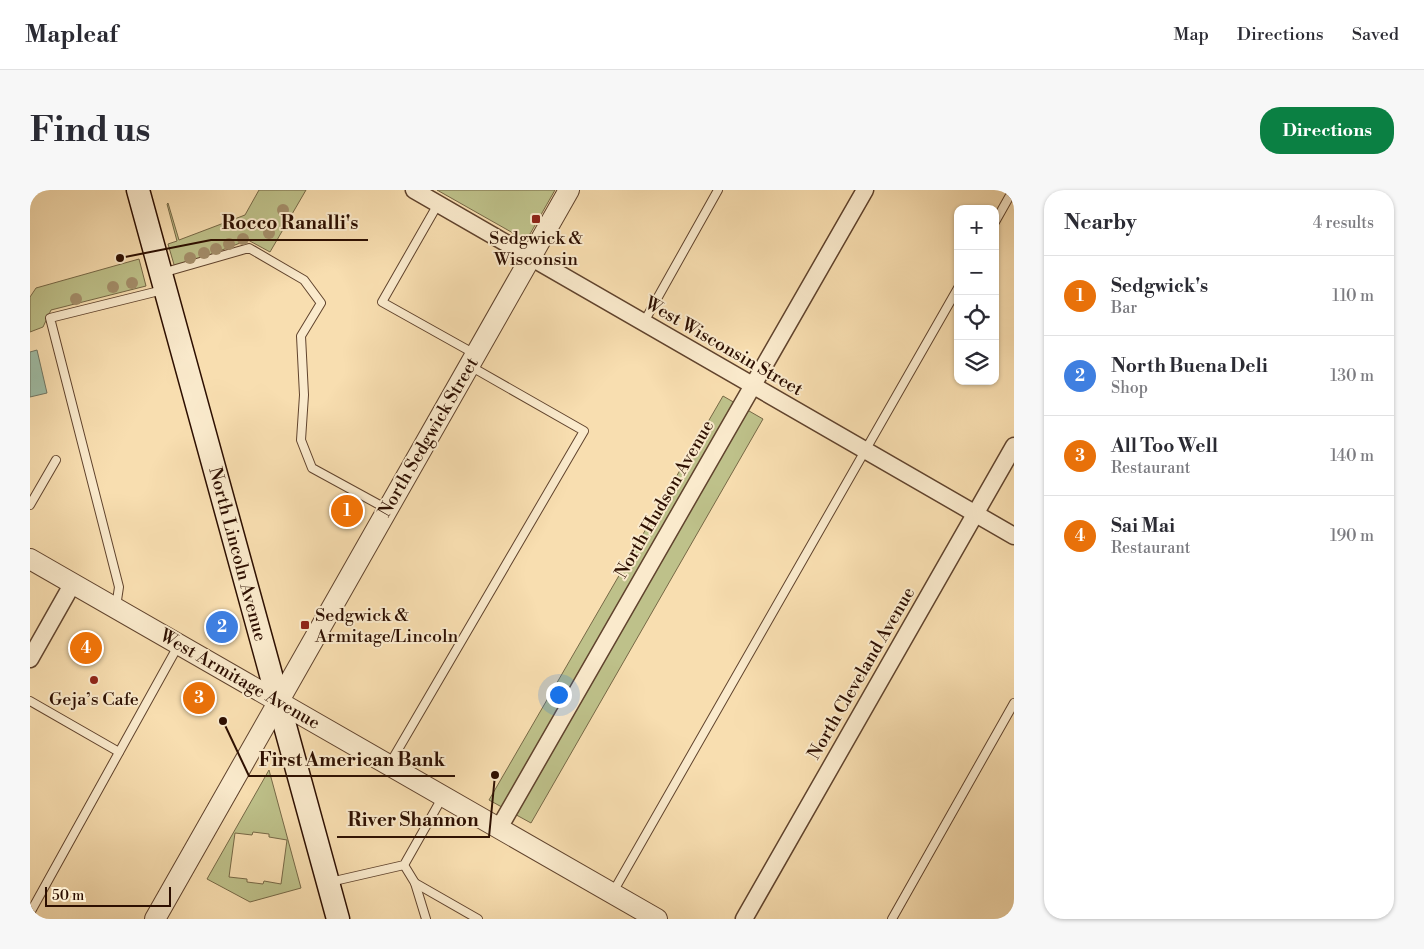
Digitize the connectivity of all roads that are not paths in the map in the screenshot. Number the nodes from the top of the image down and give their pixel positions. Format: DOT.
graph roads {
  1 [pos="138,190"];
  2 [pos="414,190"];
  3 [pos="569,190"];
  4 [pos="718,190"];
  5 [pos="865,190"];
  6 [pos="1013,190"];
  7 [pos="438,204"];
  8 [pos="999,215"];
  9 [pos="531,257"];
  10 [pos="162,281"];
  11 [pos="954,295"];
  12 [pos="644,322"];
  13 [pos="472,360"];
  14 [pos="753,385"];
  15 [pos="1014,446"];
  16 [pos="865,450"];
  17 [pos="56,460"];
  18 [pos="30,505"];
  19 [pos="387,509"];
  20 [pos="975,514"];
  21 [pos="1014,536"];
  22 [pos="30,559"];
  23 [pos="73,584"];
  24 [pos="116,608"];
  25 [pos="179,644"];
  26 [pos="30,660"];
  27 [pos="30,701"];
  28 [pos="278,701"];
  29 [pos="1014,703"];
  30 [pos="119,752"];
  31 [pos="389,765"];
  32 [pos="443,796"];
  33 [pos="499,828"];
  34 [pos="404,866"];
  35 [pos="328,883"];
  36 [pos="415,883"];
  37 [pos="612,893"];
  38 [pos="30,913"];
  39 [pos="155,919"];
  40 [pos="338,919"];
  41 [pos="426,919"];
  42 [pos="478,919"];
  43 [pos="657,919"];
  44 [pos="744,919"];
  45 [pos="892,919"];
  1 -- 10 [label="main road, North Lincoln Avenue"];
  2 -- 7 [label="street, West Wisconsin Street"];
  3 -- 9 [label="street, North Sedgwick Street"];
  4 -- 12 [label="lane"];
  5 -- 14 [label="street, North Hudson Avenue"];
  6 -- 8 [label="lane"];
  7 -- 9 [label="street, West Wisconsin Street"];
  7 -- 13 [label="lane"];
  9 -- 12 [label="street, West Wisconsin Street"];
  9 -- 13 [label="street, North Sedgwick Street"];
  10 -- 19 [label="lane"];
  10 -- 24 [label="lane"];
  10 -- 28 [label="main road, North Lincoln Avenue"];
  11 -- 16 [label="lane"];
  12 -- 14 [label="street, West Wisconsin Street"];
  13 -- 19 [label="street, North Sedgwick Street"];
  13 -- 31 [label="lane"];
  14 -- 16 [label="street, West Wisconsin Street"];
  14 -- 33 [label="street, North Hudson Avenue"];
  15 -- 20 [label="street, North Cleveland Avenue"];
  16 -- 20 [label="street, West Wisconsin Street"];
  16 -- 37 [label="lane"];
  17 -- 18 [label="lane"];
  19 -- 28 [label="street, North Sedgwick Street"];
  20 -- 21 [label="street, West Wisconsin Street"];
  20 -- 44 [label="street, North Cleveland Avenue"];
  22 -- 23 [label="street, West Armitage Avenue"];
  23 -- 24 [label="street, West Armitage Avenue"];
  23 -- 26 [label="street"];
  24 -- 25 [label="street, West Armitage Avenue"];
  25 -- 28 [label="street, West Armitage Avenue"];
  25 -- 30 [label="lane"];
  27 -- 30 [label="lane"];
  28 -- 31 [label="street, West Armitage Avenue"];
  28 -- 35 [label="main road, North Lincoln Avenue"];
  28 -- 39 [label="street, North Sedgwick Street"];
  29 -- 45 [label="lane"];
  30 -- 38 [label="lane"];
  31 -- 32 [label="street, West Armitage Avenue"];
  32 -- 33 [label="street, West Armitage Avenue"];
  32 -- 34 [label="lane"];
  33 -- 37 [label="street, West Armitage Avenue"];
  34 -- 35 [label="lane"];
  34 -- 36 [label="lane"];
  35 -- 40 [label="main road, North Lincoln Avenue"];
  36 -- 41 [label="lane"];
  36 -- 42 [label="lane"];
  37 -- 43 [label="street, West Armitage Avenue"];
}
